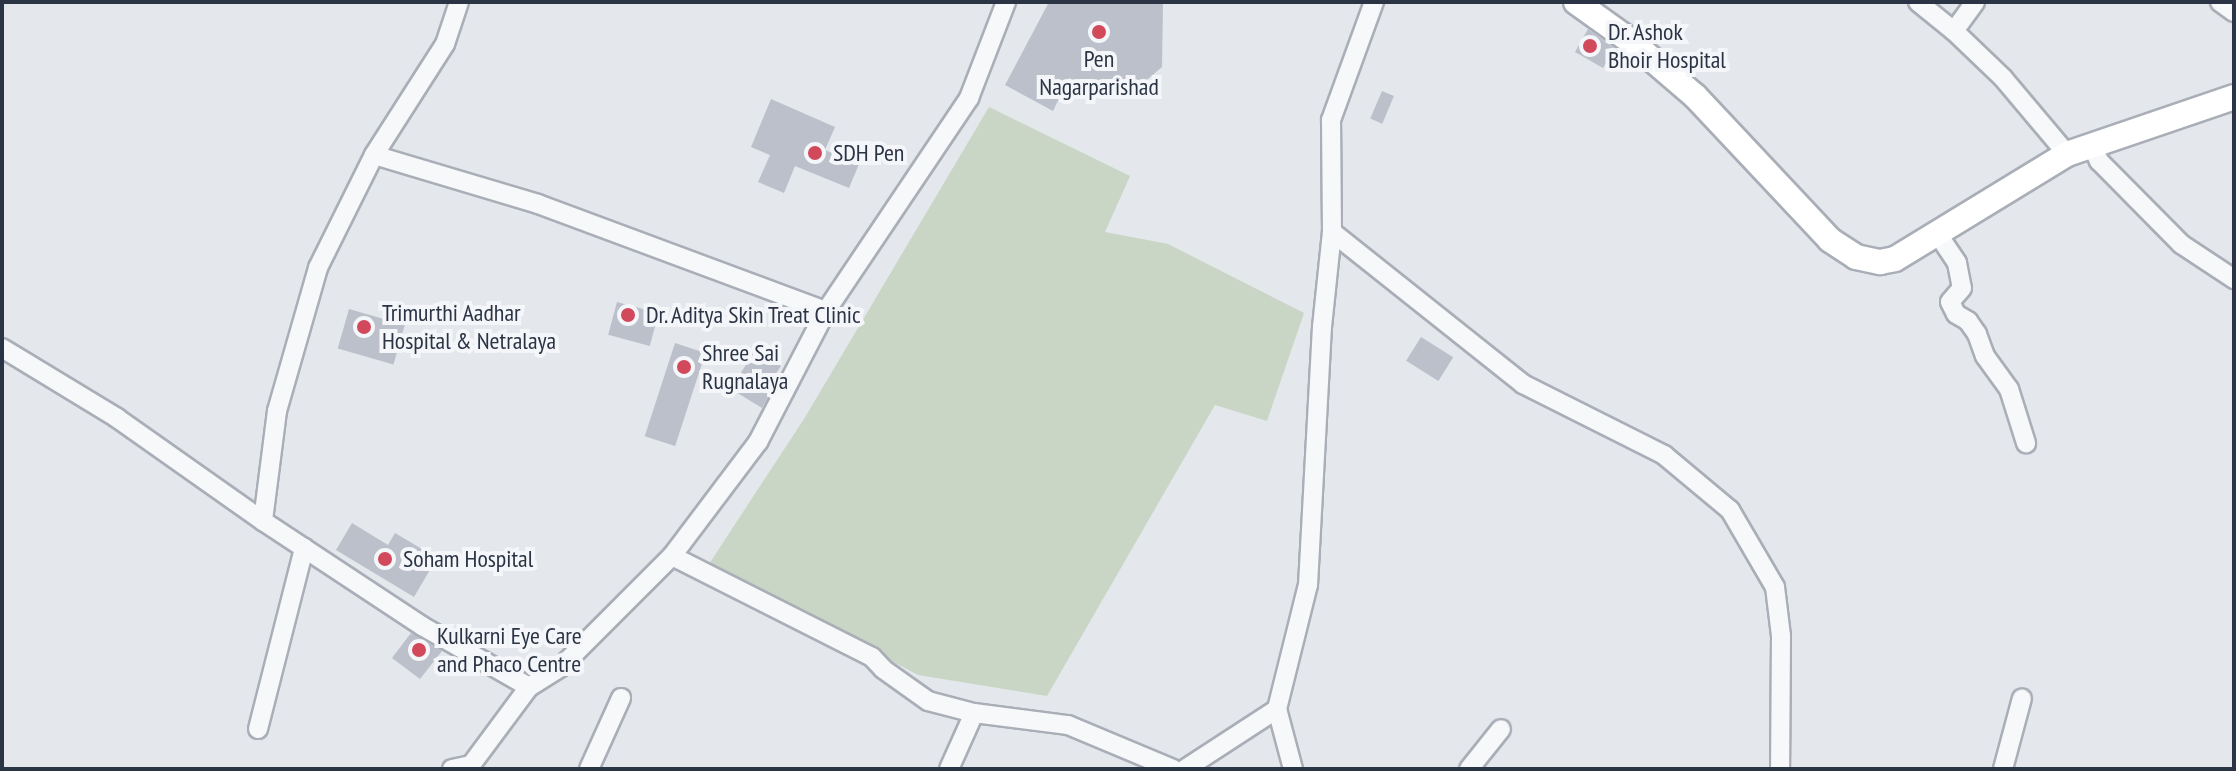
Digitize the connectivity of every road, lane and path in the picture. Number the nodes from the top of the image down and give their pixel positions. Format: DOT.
graph roads {
  1 [pos="459,2"];
  2 [pos="1006,2"];
  3 [pos="1374,2"];
  4 [pos="1576,2"];
  5 [pos="1918,2"];
  6 [pos="1975,2"];
  7 [pos="2220,2"];
  8 [pos="2234,12"];
  9 [pos="1954,31"];
  10 [pos="2234,97"];
  11 [pos="2092,146"];
  12 [pos="2067,154"];
  13 [pos="374,155"];
  14 [pos="1332,232"];
  15 [pos="1937,233"];
  16 [pos="2234,279"];
  17 [pos="826,311"];
  18 [pos="2,348"];
  19 [pos="2026,443"];
  20 [pos="263,521"];
  21 [pos="304,548"];
  22 [pos="672,556"];
  23 [pos="529,687"];
  24 [pos="621,698"];
  25 [pos="2022,698"];
  26 [pos="1277,709"];
  27 [pos="974,713"];
  28 [pos="258,729"];
  29 [pos="1501,729"];
  30 [pos="470,767"];
  31 [pos="452,769"];
  32 [pos="589,769"];
  33 [pos="949,769"];
  34 [pos="1173,769"];
  35 [pos="1185,769"];
  36 [pos="1293,769"];
  37 [pos="1469,769"];
  38 [pos="1780,769"];
  39 [pos="2003,769"];
  1 -- 13 [label="street"];
  2 -- 17 [label="street"];
  3 -- 14 [label="street"];
  4 -- 15 [label="main road"];
  5 -- 9 [label="street"];
  6 -- 9 [label="street"];
  7 -- 8 [label="street"];
  9 -- 12 [label="street"];
  10 -- 11 [label="main road"];
  11 -- 12 [label="main road"];
  11 -- 16 [label="street"];
  12 -- 15 [label="main road"];
  13 -- 17 [label="street"];
  13 -- 20 [label="street"];
  14 -- 26 [label="street"];
  14 -- 38 [label="street"];
  15 -- 19 [label="street"];
  17 -- 22 [label="street"];
  18 -- 20 [label="street"];
  20 -- 21 [label="street"];
  21 -- 23 [label="street"];
  21 -- 28 [label="street"];
  22 -- 23 [label="street"];
  22 -- 27 [label="street"];
  23 -- 30 [label="street"];
  24 -- 32 [label="street"];
  25 -- 39 [label="street"];
  26 -- 35 [label="street"];
  26 -- 36 [label="street"];
  27 -- 33 [label="street"];
  27 -- 34 [label="street"];
  29 -- 37 [label="street"];
  30 -- 31 [label="street"];
}
